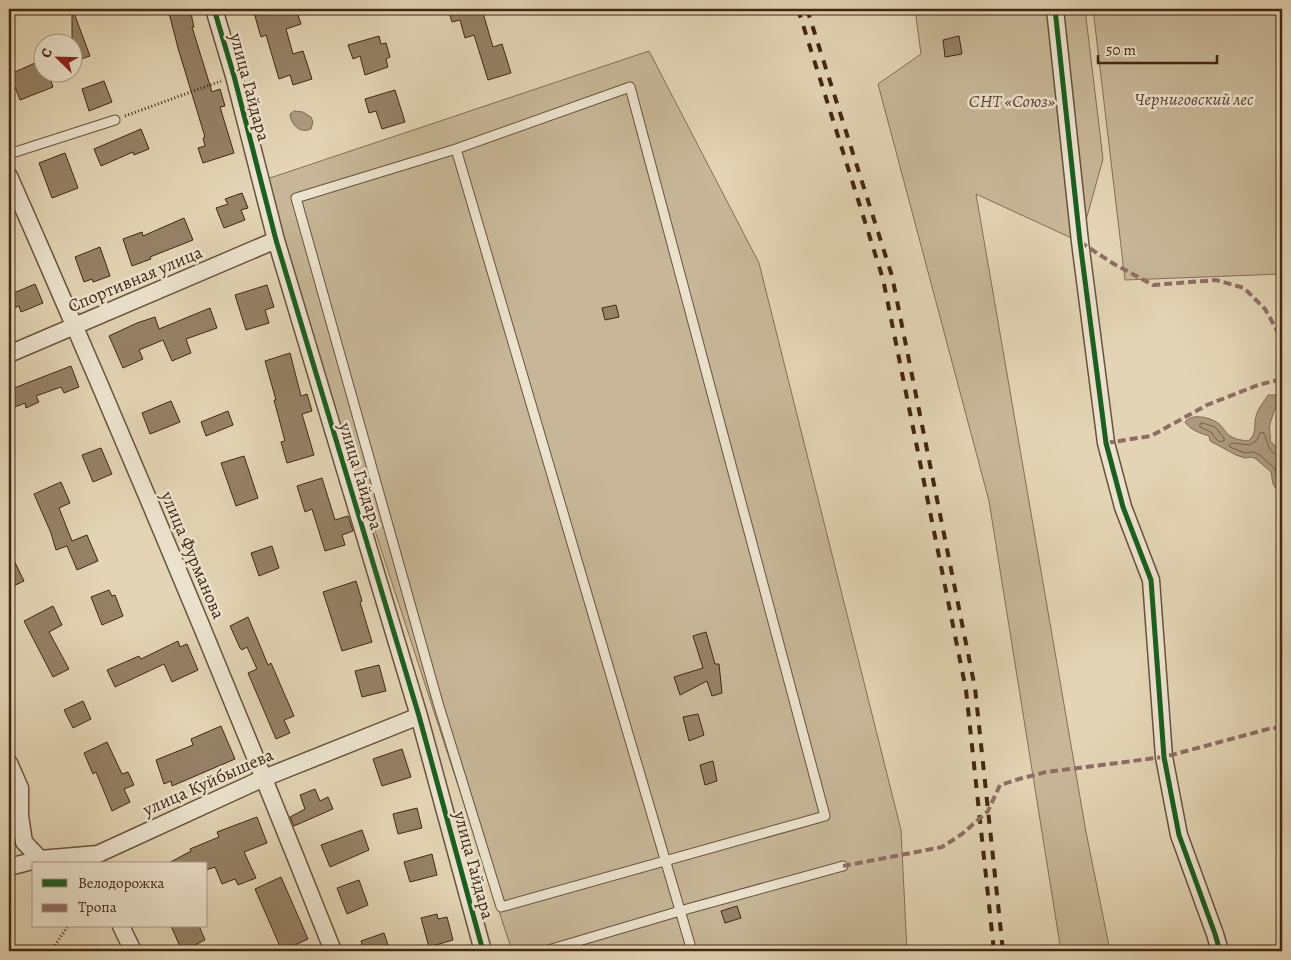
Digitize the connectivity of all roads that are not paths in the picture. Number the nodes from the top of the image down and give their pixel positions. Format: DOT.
graph roads {
  1 [pos="214,9"];
  2 [pos="1055,9"];
  3 [pos="115,120"];
  4 [pos="456,150"];
  5 [pos="9,154"];
  6 [pos="9,176"];
  7 [pos="276,240"];
  8 [pos="75,326"];
  9 [pos="9,354"];
  10 [pos="419,716"];
  11 [pos="9,762"];
  12 [pos="264,778"];
  13 [pos="40,859"];
  14 [pos="99,859"];
  15 [pos="665,862"];
  16 [pos="843,866"];
  17 [pos="9,867"];
  18 [pos="680,911"];
  19 [pos="123,928"];
  20 [pos="134,951"];
  21 [pos="334,951"];
  22 [pos="483,951"];
  23 [pos="545,951"];
  24 [pos="692,951"];
  25 [pos="1220,951"];
  1 -- 7 [label="street, улица Гайдара"];
  2 -- 25 [label="street"];
  3 -- 5 [label="lane"];
  4 -- 15 [label="lane"];
  4 -- 15 [label="lane"];
  4 -- 15 [label="lane"];
  6 -- 8 [label="street, улица Фурманова"];
  7 -- 8 [label="street, Спортивная улица"];
  7 -- 10 [label="street, улица Гайдара"];
  8 -- 9 [label="street, Спортивная улица"];
  8 -- 12 [label="street, улица Фурманова"];
  10 -- 12 [label="street, улица Куйбышева"];
  10 -- 22 [label="street, улица Гайдара"];
  11 -- 13 [label="street"];
  12 -- 14 [label="street, улица Куйбышева"];
  12 -- 21 [label="street, улица Фурманова"];
  13 -- 14 [label="street, улица Куйбышева"];
  13 -- 17 [label="street, улица Куйбышева"];
  15 -- 18 [label="lane"];
  16 -- 18 [label="lane"];
  18 -- 23 [label="lane"];
  18 -- 24 [label="lane"];
  19 -- 20 [label="street"];
}
